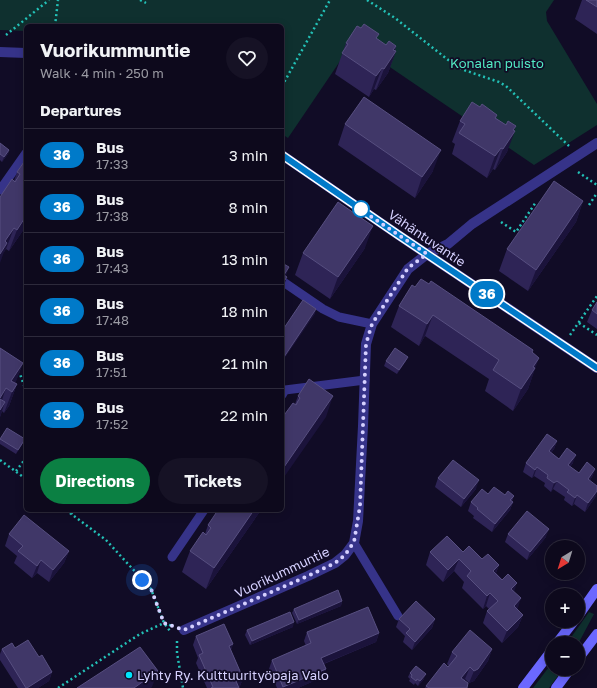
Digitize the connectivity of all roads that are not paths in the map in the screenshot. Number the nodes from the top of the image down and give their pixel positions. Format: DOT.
graph roads {
  1 [pos="0,52"];
  2 [pos="24,53"];
  3 [pos="597,143"];
  4 [pos="24,156"];
  5 [pos="284,156"];
  6 [pos="0,190"];
  7 [pos="427,254"];
  8 [pos="284,282"];
  9 [pos="372,324"];
  10 [pos="597,368"];
  11 [pos="364,380"];
  12 [pos="284,391"];
  13 [pos="203,512"];
  14 [pos="354,542"];
  15 [pos="172,556"];
  16 [pos="597,589"];
  17 [pos="585,606"];
  18 [pos="398,616"];
  19 [pos="569,628"];
  20 [pos="184,630"];
  21 [pos="597,634"];
  22 [pos="562,636"];
  23 [pos="585,650"];
  24 [pos="545,659"];
  25 [pos="565,676"];
  26 [pos="523,688"];
  27 [pos="556,688"];
  1 -- 2 [label="street"];
  3 -- 7 [label="street, Vuorikummuntie"];
  4 -- 6 [label="lane"];
  5 -- 7 [label="street, Vähäntuvantie"];
  7 -- 9 [label="street, Vuorikummuntie"];
  7 -- 10 [label="street, Vähäntuvantie"];
  8 -- 9 [label="lane"];
  9 -- 11 [label="street, Vuorikummuntie"];
  11 -- 12 [label="lane"];
  11 -- 14 [label="street, Vuorikummuntie"];
  13 -- 15 [label="lane"];
  14 -- 18 [label="lane"];
  14 -- 20 [label="street, Vuorikummuntie"];
  16 -- 17 [label="main road"];
  19 -- 22 [label="main road"];
  21 -- 23 [label="main road"];
  24 -- 26 [label="main road"];
  25 -- 27 [label="main road"];
}
